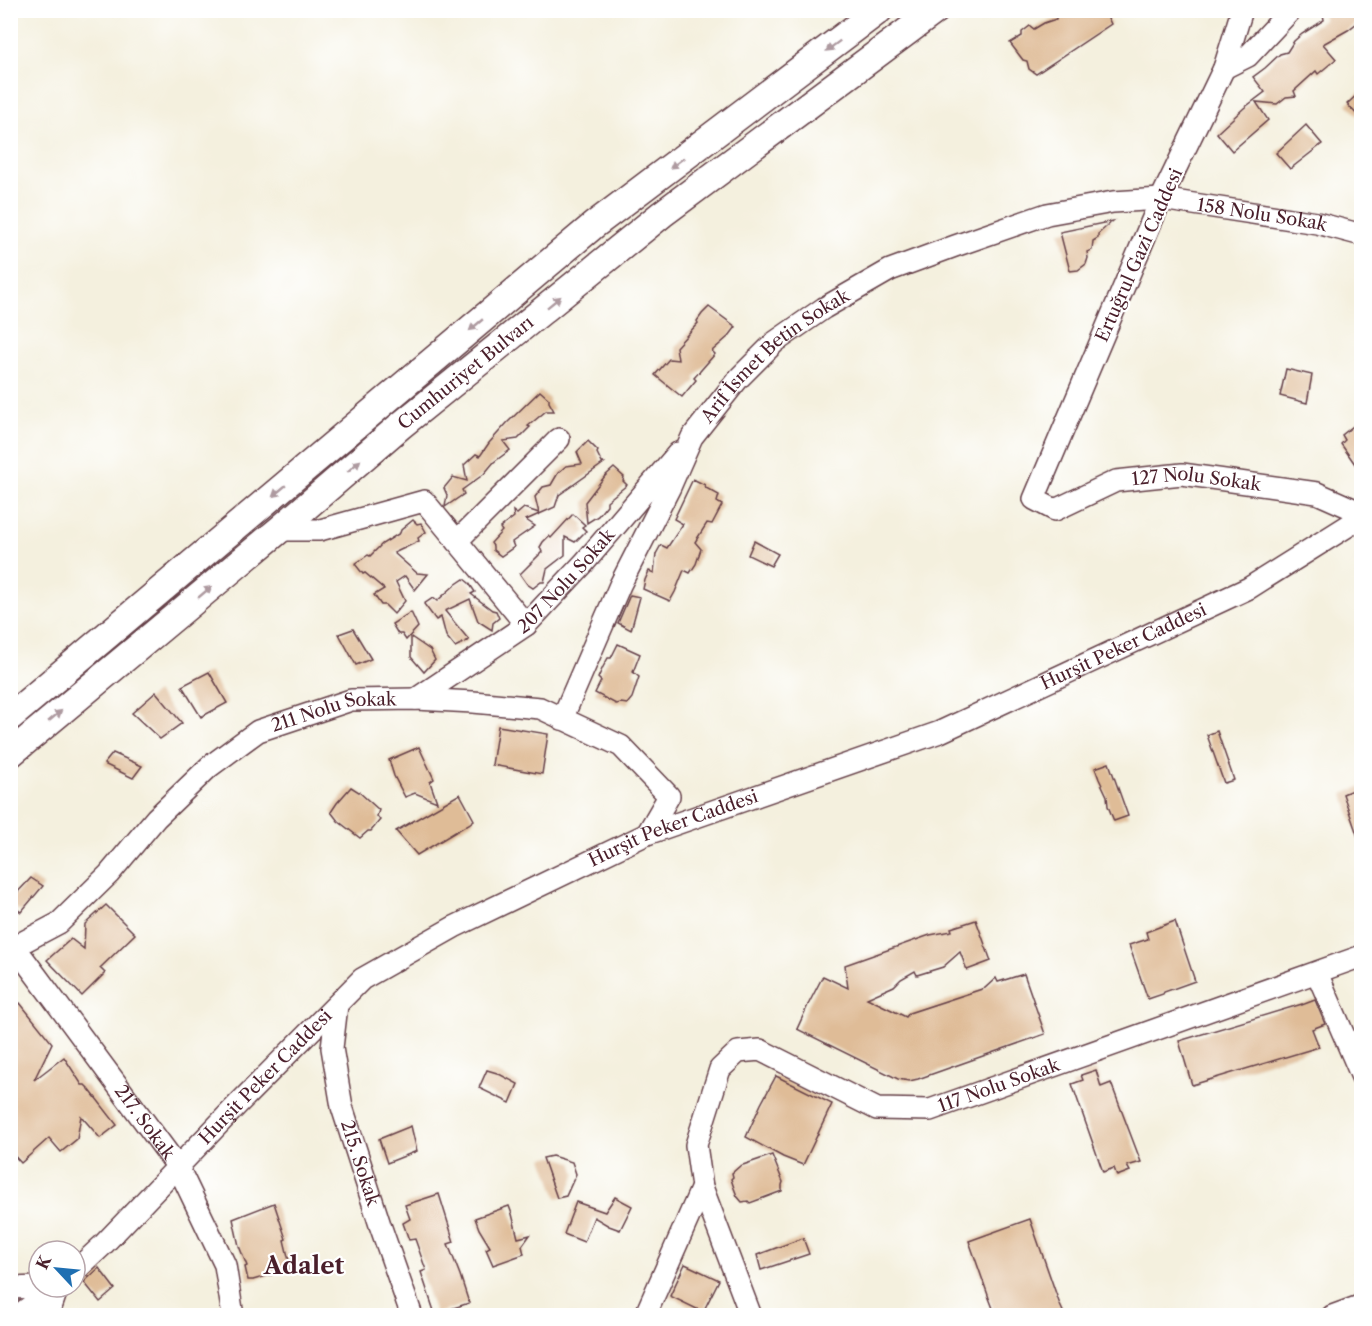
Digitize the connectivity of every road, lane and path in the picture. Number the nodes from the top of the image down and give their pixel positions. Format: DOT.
graph roads {
  1 [pos="879,10"];
  2 [pos="936,10"];
  3 [pos="1242,10"];
  4 [pos="1292,10"];
  5 [pos="1224,68"];
  6 [pos="1161,199"];
  7 [pos="1362,235"];
  8 [pos="692,437"];
  9 [pos="559,439"];
  10 [pos="1034,499"];
  11 [pos="1362,515"];
  12 [pos="279,530"];
  13 [pos="457,541"];
  14 [pos="526,625"];
  15 [pos="416,699"];
  16 [pos="10,717"];
  17 [pos="562,719"];
  18 [pos="10,754"];
  19 [pos="647,834"];
  20 [pos="13,948"];
  21 [pos="1362,956"];
  22 [pos="1317,973"];
  23 [pos="336,1005"];
  24 [pos="1362,1077"];
  25 [pos="178,1167"];
  26 [pos="702,1187"];
  27 [pos="87,1260"];
  28 [pos="27,1287"];
  29 [pos="10,1288"];
  30 [pos="41,1299"];
  31 [pos="54,1299"];
  32 [pos="1362,1305"];
  33 [pos="17,1316"];
  34 [pos="48,1316"];
  35 [pos="233,1316"];
  36 [pos="412,1316"];
  37 [pos="645,1316"];
  38 [pos="751,1316"];
  39 [pos="1332,1316"];
  1 -- 16 [label="main road, Cumhuriyet Bulvarı, one-way"];
  12 -- 2 [label="main road, Cumhuriyet Bulvarı, one-way"];
  3 -- 5 [label="street, Ertuğrul Gazi Caddesi"];
  4 -- 5 [label="street"];
  5 -- 6 [label="street, Ertuğrul Gazi Caddesi"];
  6 -- 7 [label="street, 158 Nolu Sokak"];
  6 -- 8 [label="street, Arif İsmet Betin Sokak"];
  6 -- 10 [label="street, Ertuğrul Gazi Caddesi"];
  8 -- 14 [label="street, 207 Nolu Sokak"];
  8 -- 17 [label="street, Arif İsmet Betin Sokak"];
  9 -- 13 [label="street"];
  10 -- 11 [label="street, 127 Nolu Sokak"];
  11 -- 19 [label="street, Hurşit Peker Caddesi"];
  12 -- 13 [label="street"];
  18 -- 12 [label="main road, Cumhuriyet Bulvarı, one-way"];
  13 -- 14 [label="street"];
  14 -- 15 [label="street, 207 Nolu Sokak"];
  15 -- 17 [label="street, 211 Nolu Sokak"];
  15 -- 20 [label="street, 211 Nolu Sokak"];
  17 -- 19 [label="street, 211 Nolu Sokak"];
  19 -- 23 [label="street, Hurşit Peker Caddesi"];
  20 -- 25 [label="street, 217. Sokak"];
  21 -- 22 [label="street, 117 Nolu Sokak"];
  22 -- 24 [label="street"];
  22 -- 26 [label="street, 117 Nolu Sokak"];
  23 -- 25 [label="street, Hurşit Peker Caddesi"];
  23 -- 36 [label="street, 215. Sokak"];
  25 -- 27 [label="street, Hurşit Peker Caddesi"];
  25 -- 35 [label="street, 217. Sokak"];
  26 -- 37 [label="street"];
  26 -- 38 [label="street"];
  28 -- 29 [label="street"];
  30 -- 33 [label="street"];
  31 -- 34 [label="street"];
  32 -- 39 [label="street"];
}
